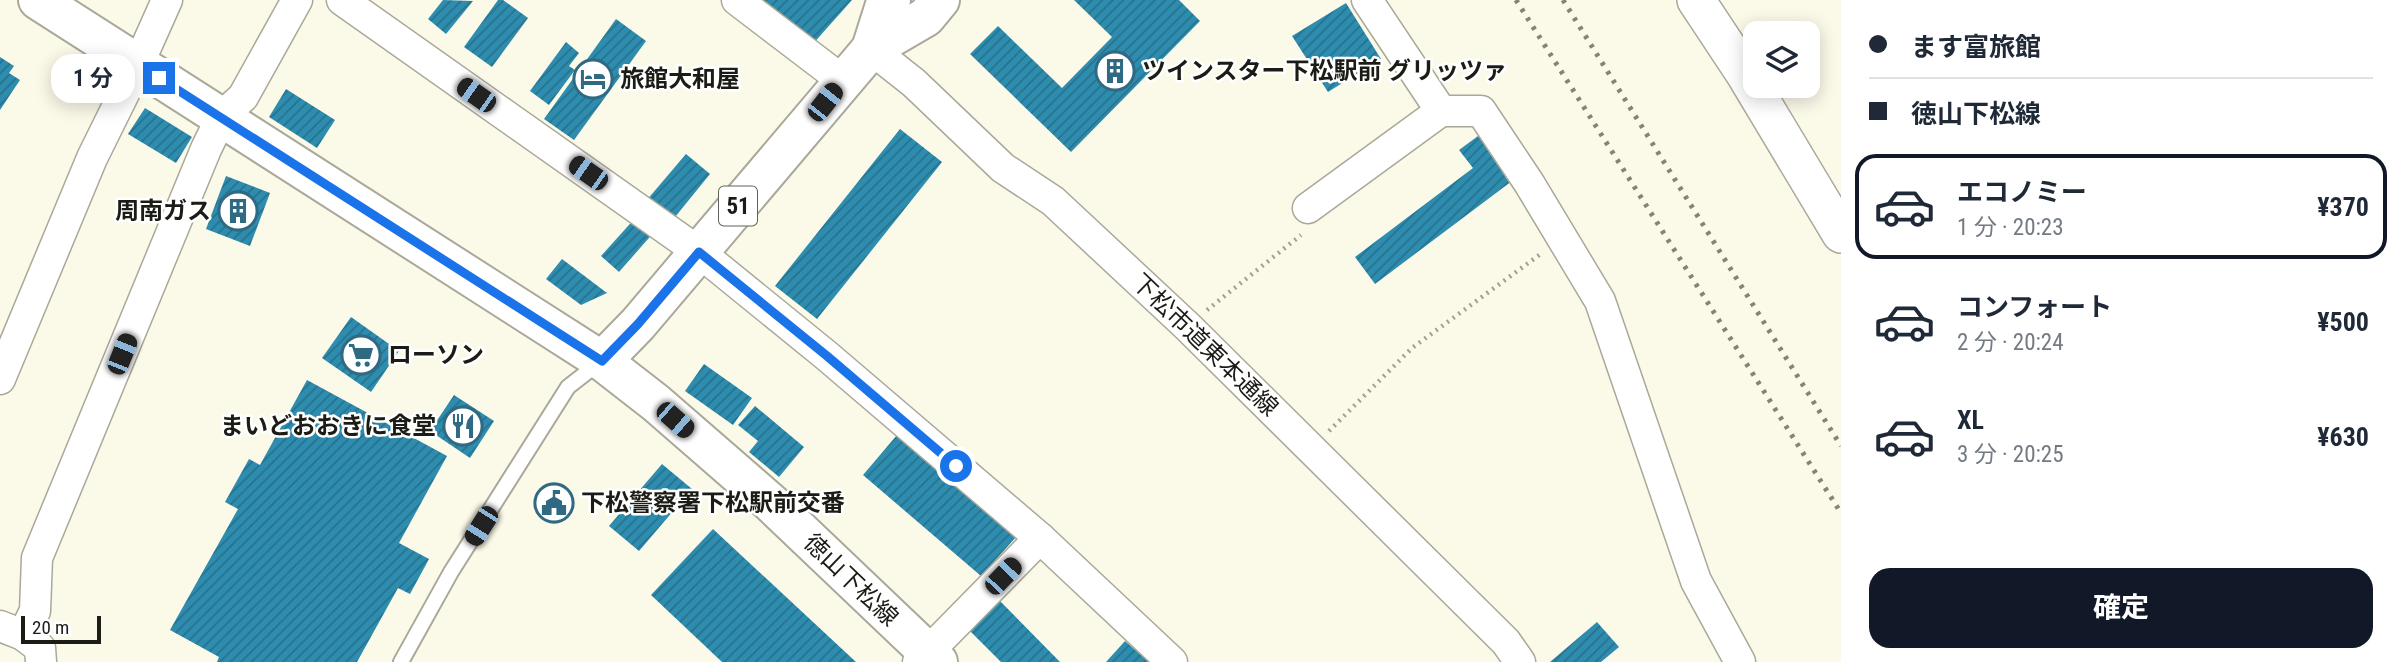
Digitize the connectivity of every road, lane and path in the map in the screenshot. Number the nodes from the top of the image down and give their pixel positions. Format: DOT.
graph roads {
  1 [pos="38,0"];
  2 [pos="167,0"];
  3 [pos="297,0"];
  4 [pos="342,0"];
  5 [pos="737,0"];
  6 [pos="891,0"];
  7 [pos="940,0"];
  8 [pos="1367,0"];
  9 [pos="1696,0"];
  10 [pos="871,49"];
  11 [pos="138,65"];
  12 [pos="842,80"];
  13 [pos="1441,111"];
  14 [pos="222,116"];
  15 [pos="1308,208"];
  16 [pos="1841,234"];
  17 [pos="1562,238"];
  18 [pos="699,252"];
  19 [pos="1187,326"];
  20 [pos="602,361"];
  21 [pos="0,379"];
  22 [pos="1312,449"];
  23 [pos="1040,538"];
  24 [pos="12,631"];
  25 [pos="928,659"];
  26 [pos="41,662"];
  27 [pos="401,662"];
  28 [pos="1172,662"];
  29 [pos="1520,662"];
  30 [pos="1740,662"];
  1 -- 11 [label="main road, 徳山下松線"];
  2 -- 11 [label="street"];
  3 -- 14 [label="street"];
  4 -- 18 [label="street"];
  5 -- 12 [label="street"];
  6 -- 10 [label="main road, 51"];
  7 -- 10 [label="main road, 51"];
  8 -- 13 [label="street"];
  9 -- 16 [label="street"];
  10 -- 12 [label="main road, 51"];
  10 -- 19 [label="street, 下松市道東本通線"];
  11 -- 14 [label="main road, 徳山下松線"];
  11 -- 21 [label="street"];
  12 -- 18 [label="main road, 51"];
  13 -- 15 [label="street"];
  13 -- 17 [label="street"];
  14 -- 20 [label="main road, 徳山下松線"];
  14 -- 24 [label="street"];
  15 -- 19 [label="path"];
  17 -- 22 [label="path"];
  17 -- 30 [label="street"];
  18 -- 20 [label="main road, 51"];
  18 -- 23 [label="street"];
  19 -- 22 [label="street, 下松市道東本通線"];
  20 -- 25 [label="main road, 徳山下松線"];
  20 -- 27 [label="lane"];
  22 -- 29 [label="street, 下松市道東本通線"];
  23 -- 25 [label="street"];
  23 -- 28 [label="street"];
  24 -- 26 [label="street"];
}
